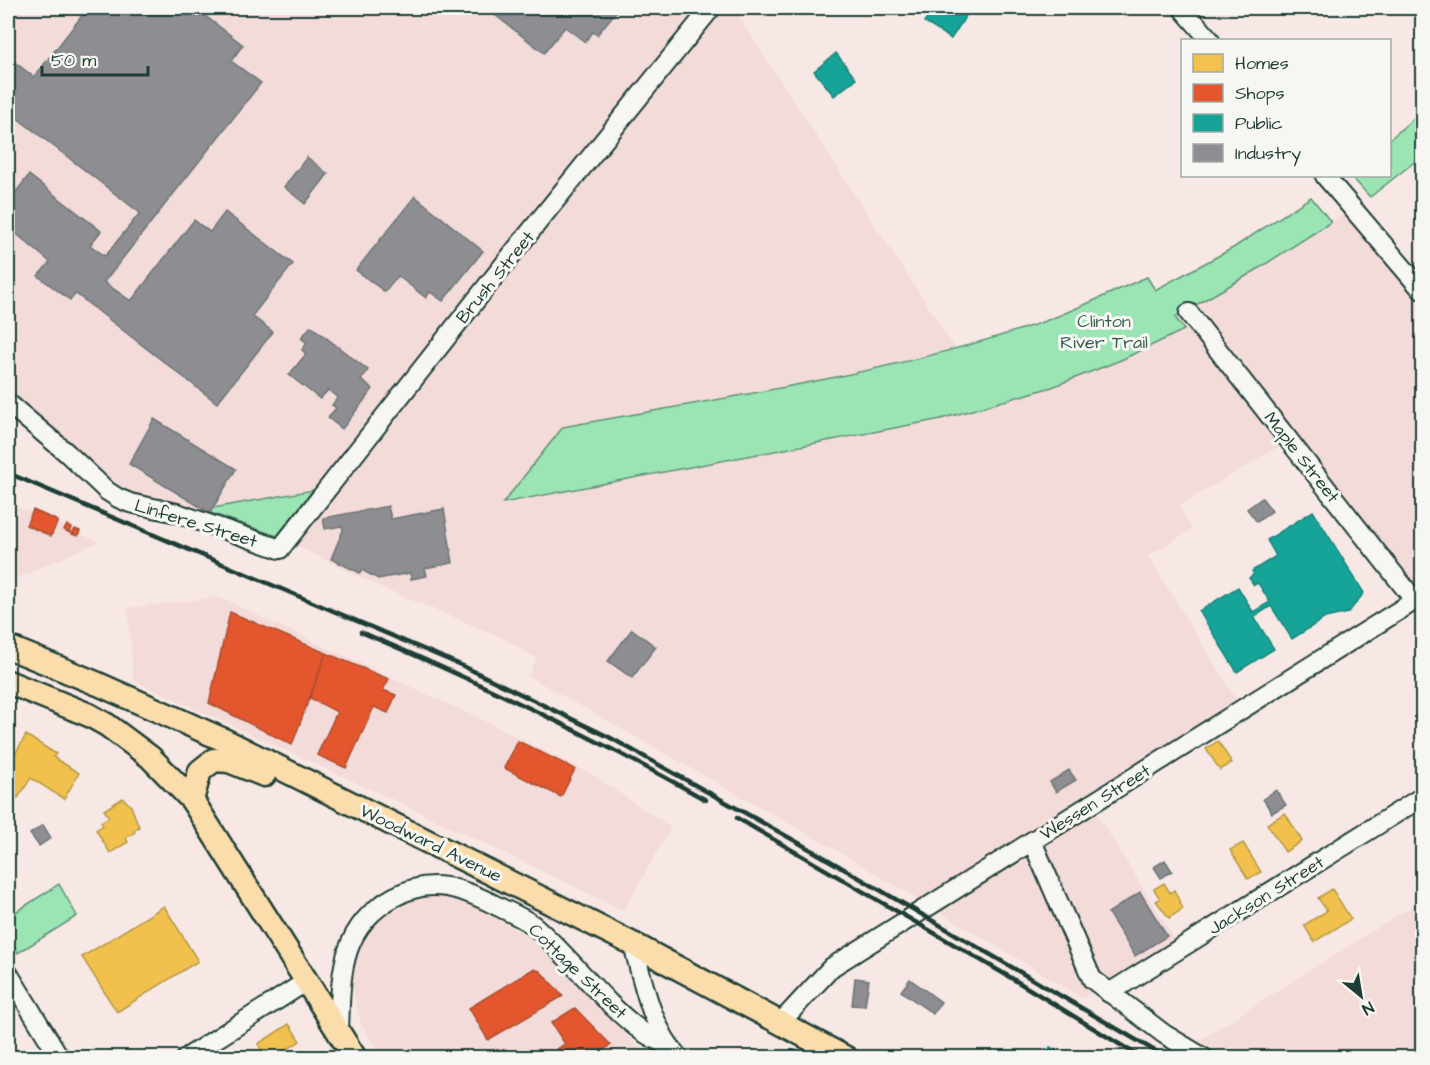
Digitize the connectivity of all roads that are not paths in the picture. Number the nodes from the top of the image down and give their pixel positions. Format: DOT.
graph roads {
  1 [pos="711,8"];
  2 [pos="1182,8"];
  3 [pos="1209,39"];
  4 [pos="1326,177"];
  5 [pos="1422,290"];
  6 [pos="1189,313"];
  7 [pos="8,403"];
  8 [pos="280,549"];
  9 [pos="1419,598"];
  10 [pos="8,647"];
  11 [pos="8,682"];
  12 [pos="1422,797"];
  13 [pos="192,800"];
  14 [pos="359,808"];
  15 [pos="1032,841"];
  16 [pos="633,944"];
  17 [pos="8,973"];
  18 [pos="308,981"];
  19 [pos="1109,993"];
  20 [pos="781,1022"];
  21 [pos="339,1031"];
  22 [pos="674,1052"];
  23 [pos="60,1058"];
  24 [pos="186,1058"];
  25 [pos="355,1058"];
  26 [pos="846,1058"];
  27 [pos="1204,1058"];
  1 -- 8 [label="street, Brush Street"];
  2 -- 3 [label="street"];
  4 -- 5 [label="street"];
  6 -- 9 [label="street, Maple Street"];
  7 -- 8 [label="street, Linfere Street"];
  9 -- 15 [label="street, Wessen Street"];
  10 -- 14 [label="main road, Woodward Avenue"];
  11 -- 13 [label="main road"];
  12 -- 19 [label="street, Jackson Street"];
  13 -- 14 [label="main road"];
  13 -- 18 [label="main road"];
  14 -- 16 [label="main road, Woodward Avenue"];
  15 -- 19 [label="street"];
  15 -- 20 [label="street, Wessen Street"];
  16 -- 20 [label="main road, Woodward Avenue"];
  16 -- 22 [label="street"];
  17 -- 23 [label="street"];
  18 -- 21 [label="main road"];
  18 -- 24 [label="street"];
  19 -- 27 [label="street"];
  20 -- 26 [label="main road, Woodward Avenue"];
  21 -- 22 [label="street, Cottage Street"];
  21 -- 25 [label="main road"];
}
